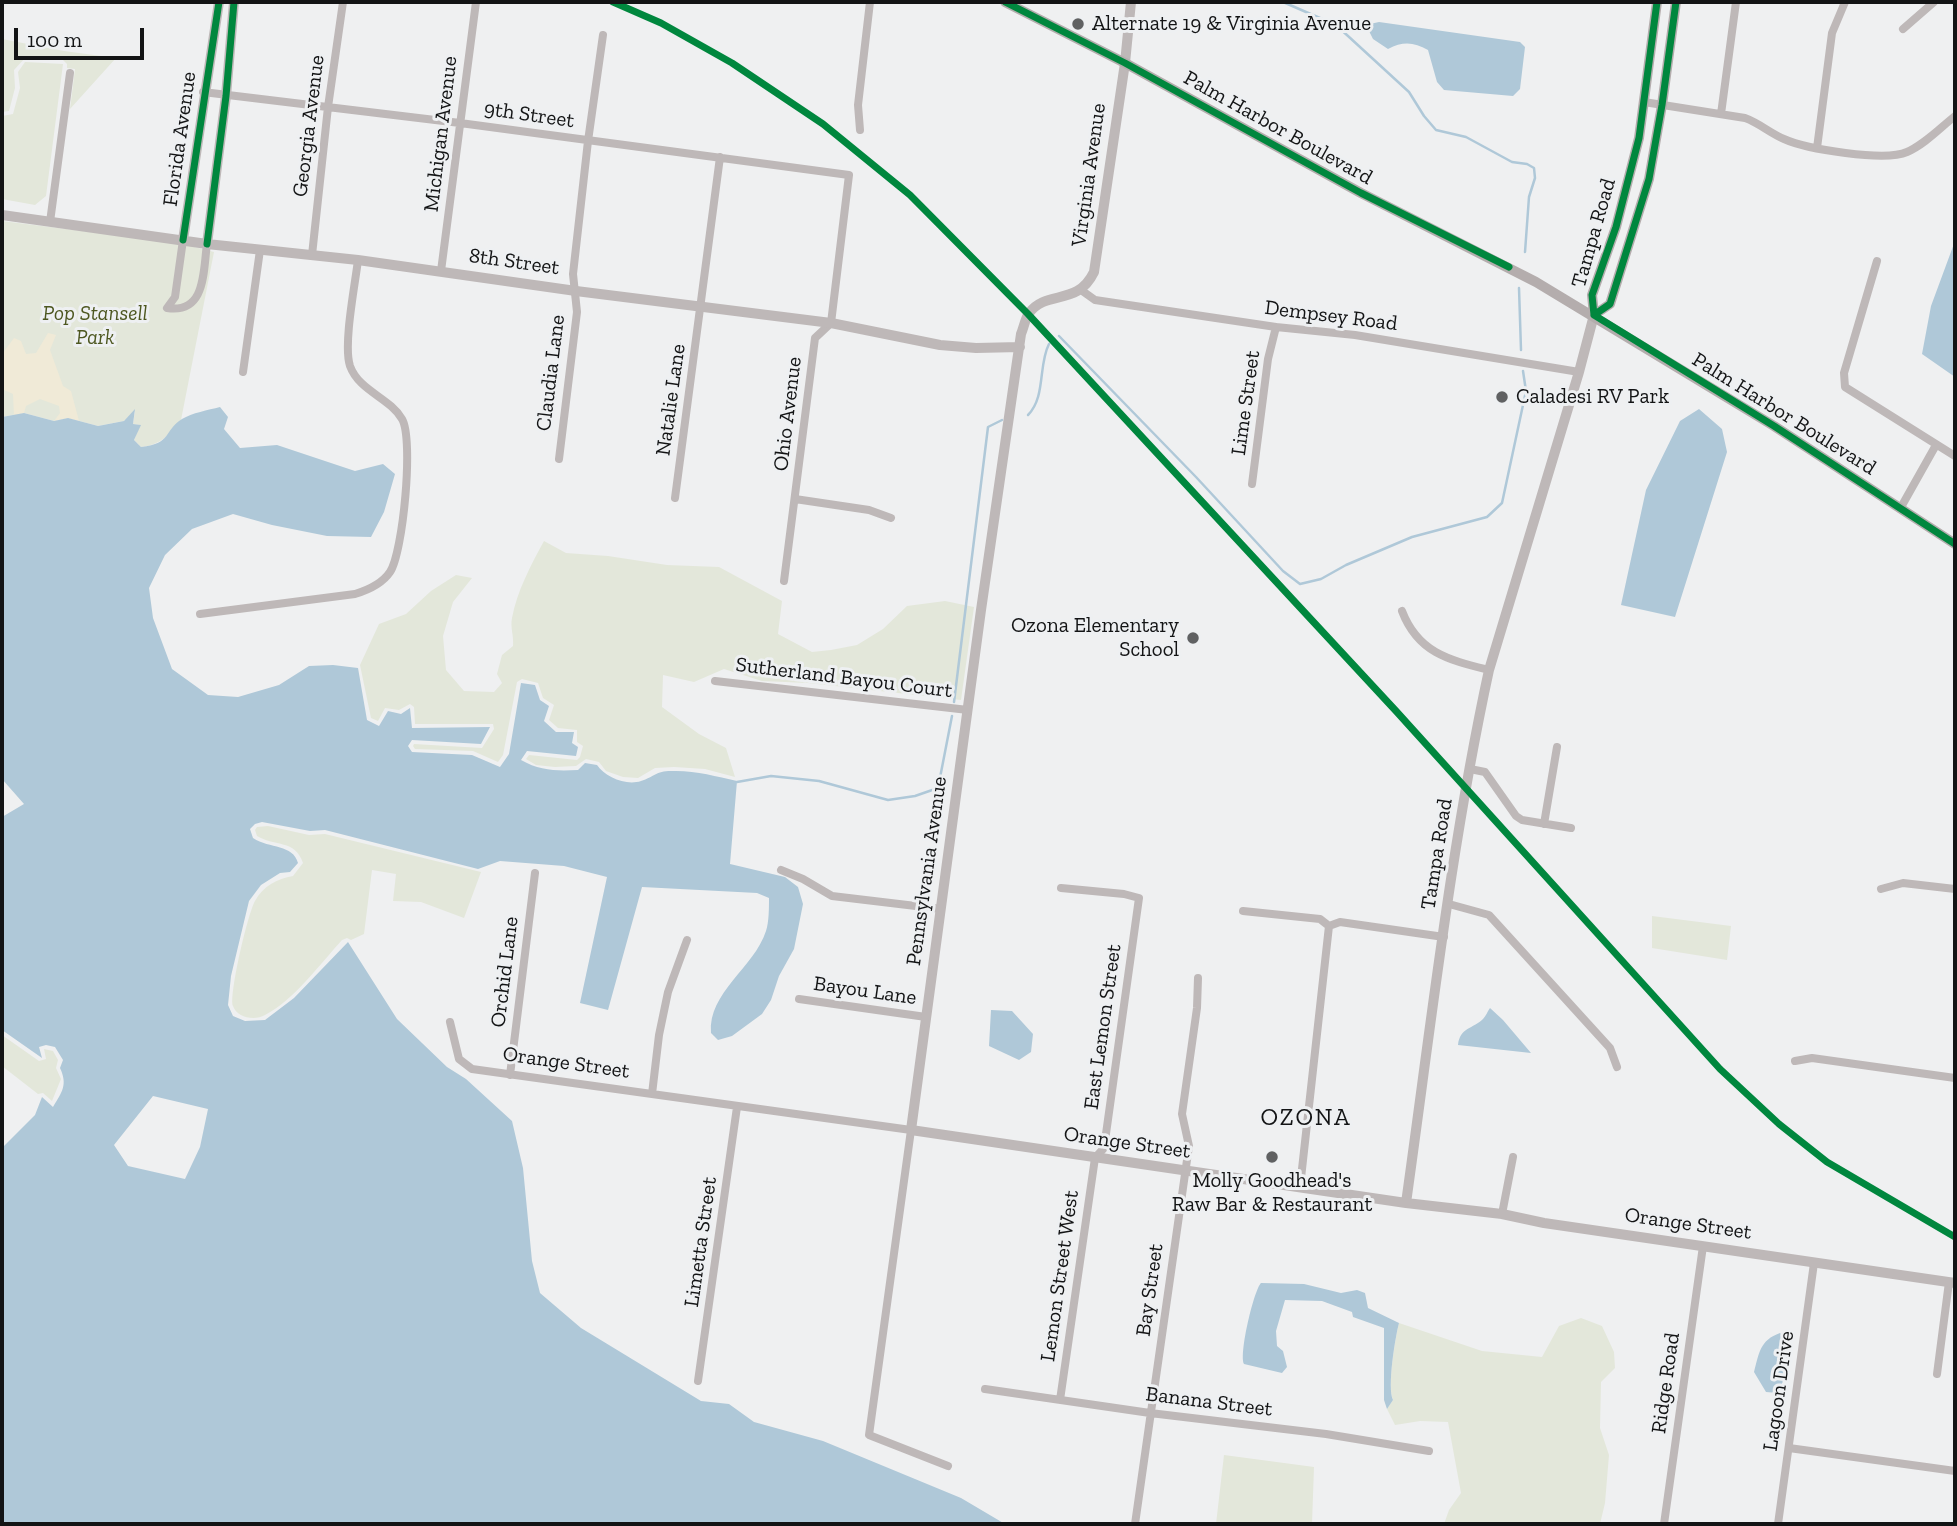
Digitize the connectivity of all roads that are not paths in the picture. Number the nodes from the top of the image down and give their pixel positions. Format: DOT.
graph roads {
  1 [pos="219,2"];
  2 [pos="234,2"];
  3 [pos="343,2"];
  4 [pos="476,2"];
  5 [pos="870,2"];
  6 [pos="1005,2"];
  7 [pos="1131,2"];
  8 [pos="1657,2"];
  9 [pos="1676,2"];
  10 [pos="1736,2"];
  11 [pos="1845,2"];
  12 [pos="1934,2"];
  13 [pos="1903,29"];
  14 [pos="603,35"];
  15 [pos="1125,63"];
  16 [pos="70,73"];
  17 [pos="204,92"];
  18 [pos="226,96"];
  19 [pos="1644,102"];
  20 [pos="1662,105"];
  21 [pos="328,107"];
  22 [pos="1721,114"];
  23 [pos="1955,116"];
  24 [pos="460,123"];
  25 [pos="860,130"];
  26 [pos="588,141"];
  27 [pos="1817,148"];
  28 [pos="719,157"];
  29 [pos="849,175"];
  30 [pos="2,215"];
  31 [pos="50,222"];
  32 [pos="183,240"];
  33 [pos="207,244"];
  34 [pos="260,250"];
  35 [pos="312,255"];
  36 [pos="358,260"];
  37 [pos="1877,261"];
  38 [pos="441,271"];
  39 [pos="1081,290"];
  40 [pos="576,291"];
  41 [pos="701,307"];
  42 [pos="1594,315"];
  43 [pos="831,323"];
  44 [pos="1276,327"];
  45 [pos="1020,347"];
  46 [pos="243,372"];
  47 [pos="1579,372"];
  48 [pos="1936,445"];
  49 [pos="1955,456"];
  50 [pos="559,459"];
  51 [pos="1252,484"];
  52 [pos="675,498"];
  53 [pos="795,499"];
  54 [pos="1900,509"];
  55 [pos="891,518"];
  56 [pos="1955,544"];
  57 [pos="784,581"];
  58 [pos="1402,611"];
  59 [pos="200,614"];
  60 [pos="1489,670"];
  61 [pos="715,681"];
  62 [pos="968,710"];
  63 [pos="1557,747"];
  64 [pos="1470,769"];
  65 [pos="1545,824"];
  66 [pos="1571,828"];
  67 [pos="781,870"];
  68 [pos="535,873"];
  69 [pos="1061,888"];
  70 [pos="1881,889"];
  71 [pos="1955,889"];
  72 [pos="1449,904"];
  73 [pos="941,909"];
  74 [pos="1243,911"];
  75 [pos="1329,926"];
  76 [pos="1444,937"];
  77 [pos="687,940"];
  78 [pos="1198,978"];
  79 [pos="799,999"];
  80 [pos="926,1017"];
  81 [pos="450,1022"];
  82 [pos="1795,1061"];
  83 [pos="1617,1067"];
  84 [pos="510,1076"];
  85 [pos="1955,1078"];
  86 [pos="652,1094"];
  87 [pos="737,1107"];
  88 [pos="911,1130"];
  89 [pos="1513,1157"];
  90 [pos="1095,1158"];
  91 [pos="1185,1170"];
  92 [pos="1300,1187"];
  93 [pos="1406,1203"];
  94 [pos="1502,1214"];
  95 [pos="1703,1246"];
  96 [pos="1814,1263"];
  97 [pos="1952,1282"];
  98 [pos="1937,1374"];
  99 [pos="698,1381"];
  100 [pos="985,1389"];
  101 [pos="1060,1400"];
  102 [pos="1150,1413"];
  103 [pos="1788,1448"];
  104 [pos="1429,1451"];
  105 [pos="948,1466"];
  106 [pos="1955,1471"];
  107 [pos="1135,1524"];
  108 [pos="1664,1524"];
  109 [pos="1778,1524"];
  1 -- 17 [label="street, Florida Avenue"];
  2 -- 18 [label="street, Florida Avenue"];
  3 -- 21 [label="street, Georgia Avenue"];
  4 -- 24 [label="street, Michigan Avenue"];
  5 -- 25 [label="street"];
  6 -- 15 [label="main road"];
  7 -- 15 [label="street, Virginia Avenue"];
  8 -- 19 [label="main road, Tampa Road"];
  9 -- 20 [label="main road, Tampa Road"];
  10 -- 22 [label="street"];
  11 -- 27 [label="street"];
  12 -- 13 [label="street"];
  14 -- 26 [label="street, Claudia Lane"];
  15 -- 39 [label="street, Virginia Avenue"];
  15 -- 42 [label="main road, Palm Harbor Boulevard"];
  16 -- 31 [label="street"];
  17 -- 18 [label="street, 9th Street"];
  17 -- 32 [label="street, Florida Avenue"];
  18 -- 21 [label="street, 9th Street"];
  18 -- 33 [label="street, Florida Avenue"];
  19 -- 20 [label="street"];
  19 -- 42 [label="main road, Tampa Road"];
  20 -- 22 [label="street"];
  20 -- 42 [label="main road, Tampa Road"];
  21 -- 24 [label="street, 9th Street"];
  21 -- 35 [label="street, Georgia Avenue"];
  22 -- 27 [label="street"];
  23 -- 27 [label="street"];
  24 -- 26 [label="street, 9th Street"];
  24 -- 38 [label="street, Michigan Avenue"];
  26 -- 28 [label="street, 9th Street"];
  26 -- 40 [label="street, Claudia Lane"];
  28 -- 29 [label="street, 9th Street"];
  28 -- 41 [label="street, Natalie Lane"];
  29 -- 43 [label="street, Ohio Avenue"];
  30 -- 31 [label="street, 8th Street"];
  31 -- 32 [label="street, 8th Street"];
  32 -- 33 [label="street, 8th Street"];
  32 -- 33 [label="street, Florida Avenue"];
  33 -- 34 [label="street, 8th Street"];
  34 -- 35 [label="street, 8th Street"];
  34 -- 46 [label="street"];
  35 -- 36 [label="street, 8th Street"];
  36 -- 38 [label="street, 8th Street"];
  36 -- 59 [label="street"];
  37 -- 48 [label="street"];
  38 -- 40 [label="street, 8th Street"];
  39 -- 44 [label="street, Dempsey Road"];
  39 -- 45 [label="street, Pennsylvania Avenue"];
  40 -- 41 [label="street, 8th Street"];
  40 -- 50 [label="street, Claudia Lane"];
  41 -- 43 [label="street, 8th Street"];
  41 -- 52 [label="street, Natalie Lane"];
  42 -- 47 [label="street, Tampa Road"];
  42 -- 54 [label="main road, Palm Harbor Boulevard"];
  43 -- 45 [label="street, 8th Street"];
  43 -- 53 [label="street, Ohio Avenue"];
  44 -- 47 [label="street, Dempsey Road"];
  44 -- 51 [label="street, Lime Street"];
  45 -- 62 [label="street, Pennsylvania Avenue"];
  47 -- 60 [label="street, Tampa Road"];
  48 -- 49 [label="street"];
  48 -- 54 [label="street"];
  53 -- 55 [label="street"];
  53 -- 57 [label="street, Ohio Avenue"];
  54 -- 56 [label="main road, Palm Harbor Boulevard"];
  58 -- 60 [label="street"];
  60 -- 64 [label="street, Tampa Road"];
  61 -- 62 [label="street, Sutherland Bayou Court"];
  62 -- 73 [label="street, Pennsylvania Avenue"];
  63 -- 65 [label="street"];
  64 -- 65 [label="street"];
  64 -- 72 [label="street, Tampa Road"];
  65 -- 66 [label="street"];
  67 -- 73 [label="street"];
  68 -- 84 [label="street, Orchid Lane"];
  69 -- 90 [label="street, East Lemon Street"];
  70 -- 71 [label="street"];
  72 -- 76 [label="street, Tampa Road"];
  72 -- 83 [label="street"];
  73 -- 80 [label="street, Pennsylvania Avenue"];
  74 -- 75 [label="street"];
  75 -- 76 [label="street"];
  75 -- 92 [label="street"];
  76 -- 93 [label="street, Tampa Road"];
  77 -- 86 [label="street"];
  78 -- 91 [label="street, Bay Street"];
  79 -- 80 [label="street, Bayou Lane"];
  80 -- 88 [label="street, Pennsylvania Avenue"];
  81 -- 84 [label="street, Orange Street"];
  82 -- 85 [label="street"];
  84 -- 86 [label="street, Orange Street"];
  86 -- 87 [label="street, Orange Street"];
  87 -- 88 [label="street, Orange Street"];
  87 -- 99 [label="street, Limetta Street"];
  88 -- 90 [label="street, Orange Street"];
  88 -- 105 [label="street, Pennsylvania Avenue"];
  89 -- 94 [label="street"];
  90 -- 91 [label="street, Orange Street"];
  90 -- 101 [label="street, Lemon Street West"];
  91 -- 92 [label="street, Orange Street"];
  91 -- 102 [label="street, Bay Street"];
  92 -- 93 [label="street, Orange Street"];
  93 -- 94 [label="street, Orange Street"];
  94 -- 95 [label="street, Orange Street"];
  95 -- 96 [label="street, Orange Street"];
  95 -- 108 [label="street, Ridge Road"];
  96 -- 97 [label="street, Orange Street"];
  96 -- 103 [label="street, Lagoon Drive"];
  97 -- 98 [label="street"];
  100 -- 101 [label="street, Banana Street"];
  101 -- 102 [label="street, Banana Street"];
  102 -- 104 [label="street, Banana Street"];
  102 -- 107 [label="street, Bay Street"];
  103 -- 106 [label="street"];
  103 -- 109 [label="street, Lagoon Drive"];
}
